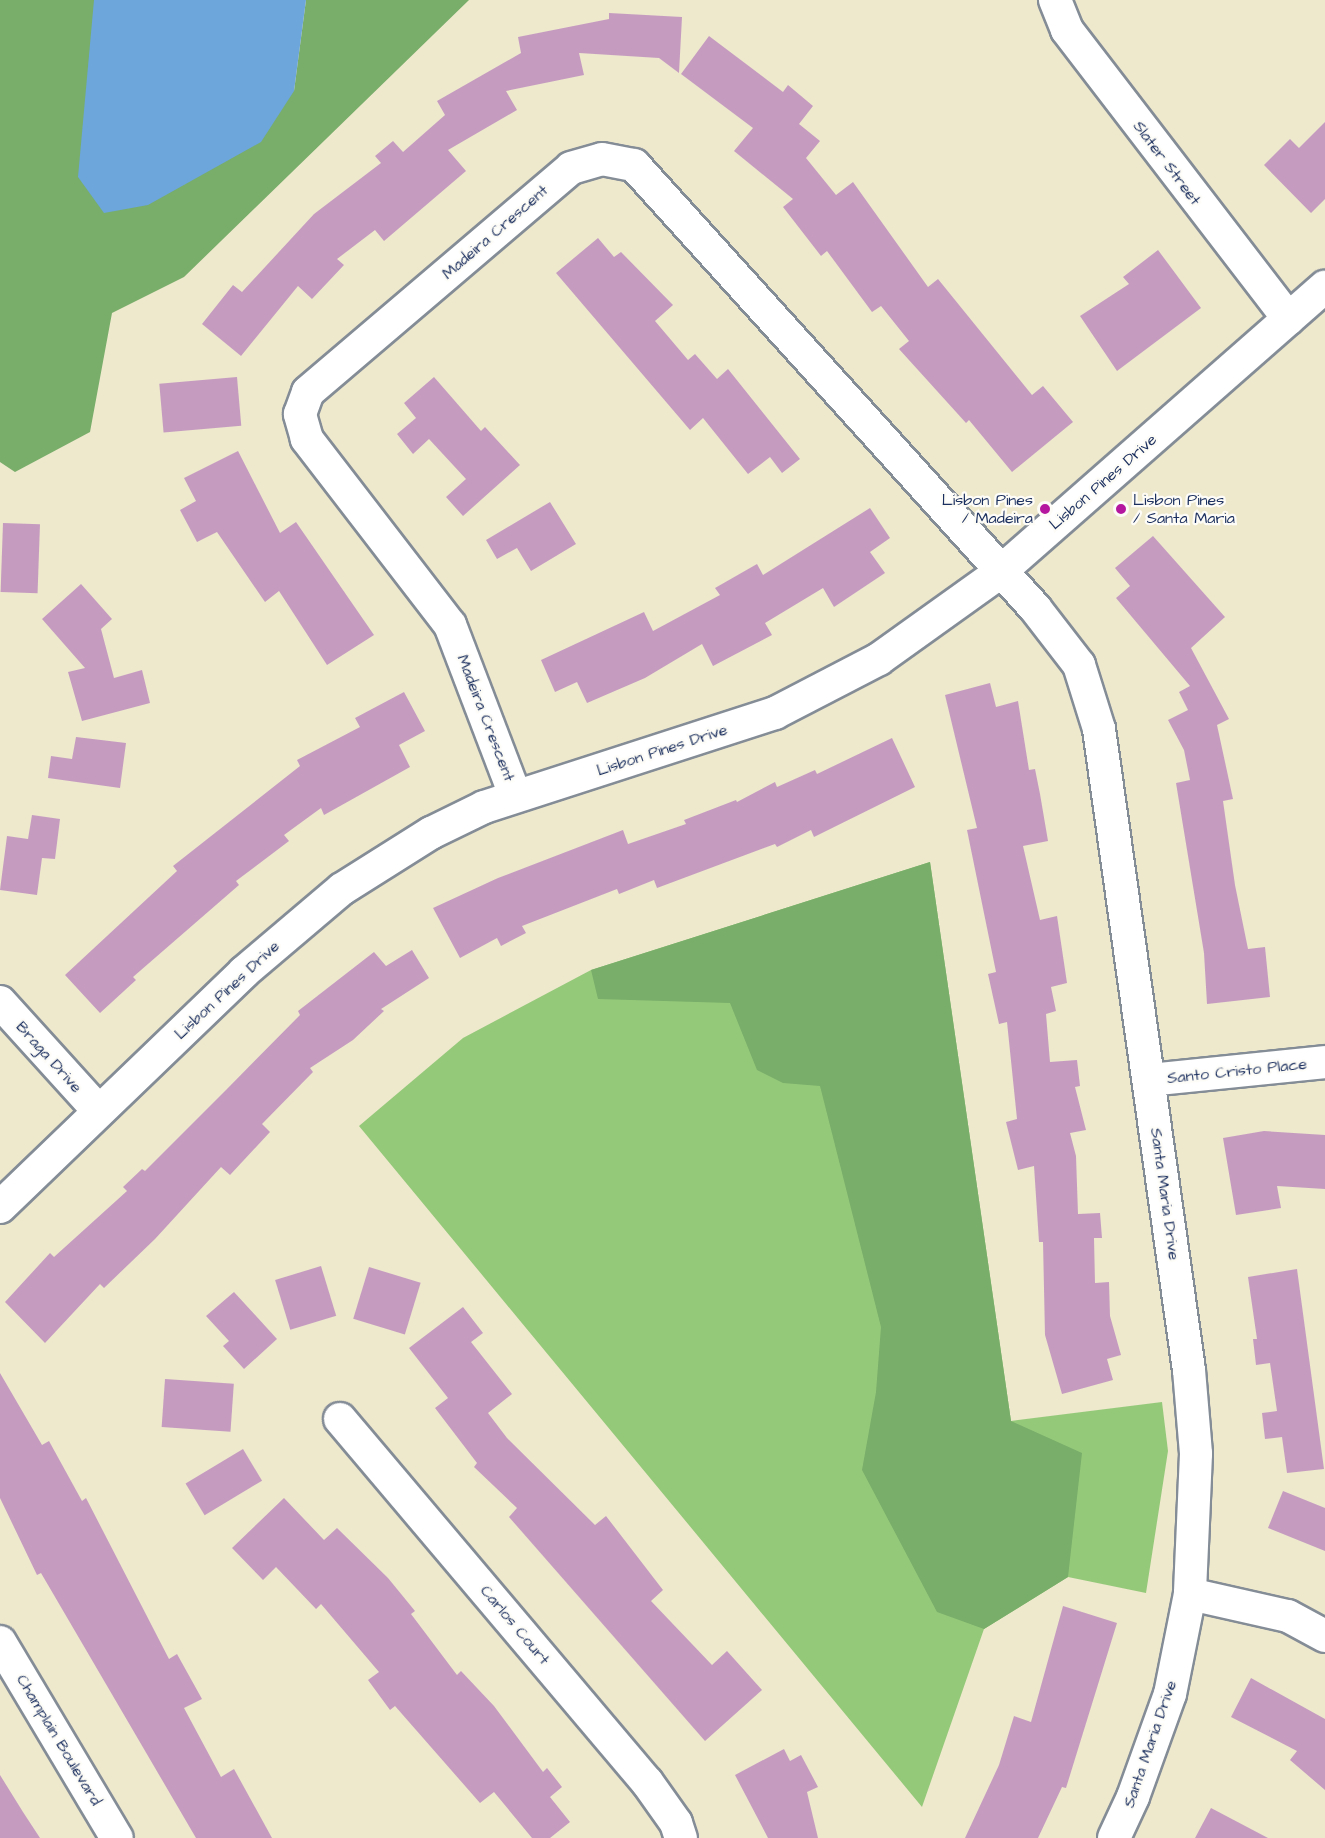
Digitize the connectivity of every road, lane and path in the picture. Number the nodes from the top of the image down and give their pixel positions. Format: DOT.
graph roads {
  1 [pos="1055,0"];
  2 [pos="1325,286"];
  3 [pos="1289,319"];
  4 [pos="999,573"];
  5 [pos="515,795"];
  6 [pos="0,1002"];
  7 [pos="1325,1062"];
  8 [pos="1149,1080"];
  9 [pos="99,1111"];
  10 [pos="0,1207"];
  11 [pos="340,1419"];
  12 [pos="1190,1594"];
  13 [pos="1325,1636"];
  14 [pos="0,1642"];
  15 [pos="117,1838"];
  16 [pos="681,1838"];
  17 [pos="1114,1838"];
  1 -- 3 [label="street, Slater Street"];
  2 -- 3 [label="street, Lisbon Pines Drive"];
  3 -- 4 [label="street, Lisbon Pines Drive"];
  4 -- 5 [label="street, Lisbon Pines Drive"];
  4 -- 5 [label="street, Madeira Crescent"];
  4 -- 8 [label="street, Santa Maria Drive"];
  5 -- 9 [label="street, Lisbon Pines Drive"];
  6 -- 9 [label="street, Braga Drive"];
  7 -- 8 [label="street, Santo Cristo Place"];
  8 -- 12 [label="street, Santa Maria Drive"];
  9 -- 10 [label="street, Lisbon Pines Drive"];
  11 -- 16 [label="street, Carlos Court"];
  12 -- 13 [label="street"];
  12 -- 17 [label="street, Santa Maria Drive"];
  14 -- 15 [label="street, Champlain Boulevard"];
}
